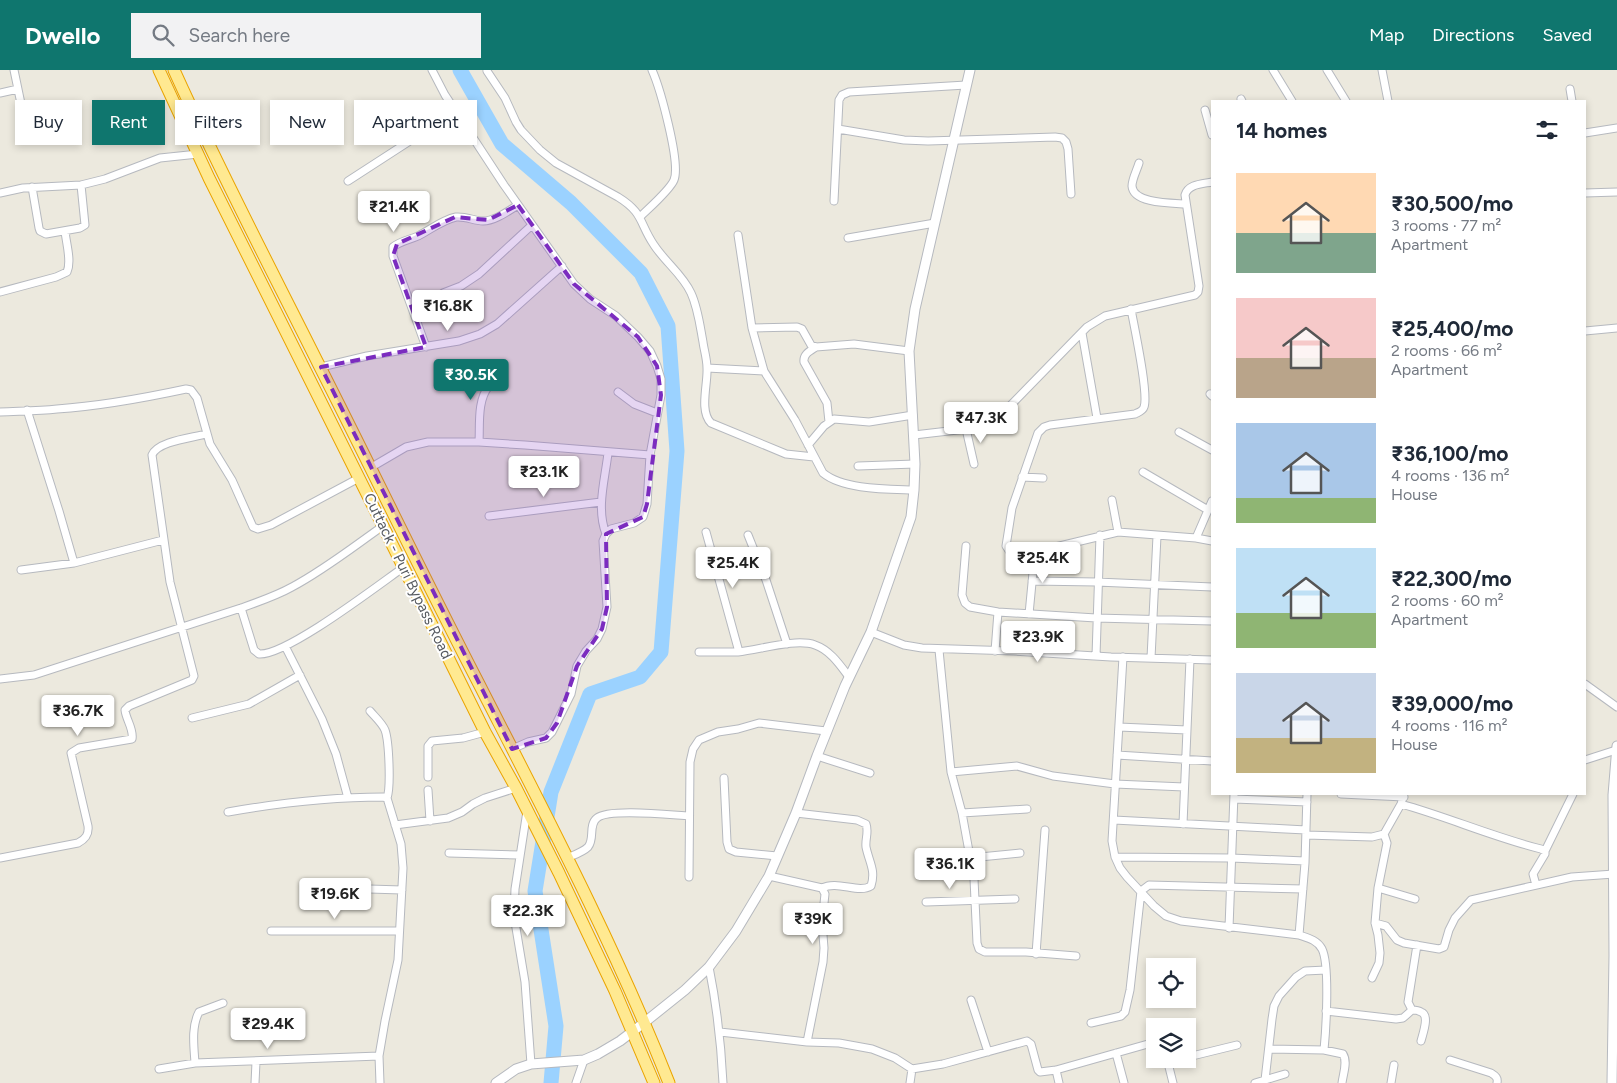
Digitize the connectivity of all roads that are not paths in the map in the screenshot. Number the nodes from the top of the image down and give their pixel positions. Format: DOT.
graph roads {
  1 [pos="14,70"];
  2 [pos="159,70"];
  3 [pos="174,70"];
  4 [pos="432,70"];
  5 [pos="652,70"];
  6 [pos="970,70"];
  7 [pos="1273,70"];
  8 [pos="1327,70"];
  9 [pos="1382,70"];
  10 [pos="487,71"];
  11 [pos="966,86"];
  12 [pos="18,89"];
  13 [pos="1570,89"];
  14 [pos="0,93"];
  15 [pos="20,100"];
  16 [pos="450,100"];
  17 [pos="1291,100"];
  18 [pos="1345,100"];
  19 [pos="1388,100"];
  20 [pos="1572,100"];
  21 [pos="1205,110"];
  22 [pos="1617,128"];
  23 [pos="838,129"];
  24 [pos="1211,131"];
  25 [pos="1586,133"];
  26 [pos="955,141"];
  27 [pos="477,143"];
  28 [pos="404,145"];
  29 [pos="198,154"];
  30 [pos="1139,163"];
  31 [pos="348,181"];
  32 [pos="1211,182"];
  33 [pos="81,185"];
  34 [pos="32,187"];
  35 [pos="1617,192"];
  36 [pos="0,193"];
  37 [pos="1586,193"];
  38 [pos="1071,194"];
  39 [pos="834,201"];
  40 [pos="1186,204"];
  41 [pos="518,205"];
  42 [pos="640,218"];
  43 [pos="935,224"];
  44 [pos="532,225"];
  45 [pos="65,231"];
  46 [pos="738,235"];
  47 [pos="848,238"];
  48 [pos="562,266"];
  49 [pos="0,292"];
  50 [pos="443,293"];
  51 [pos="1132,309"];
  52 [pos="752,328"];
  53 [pos="1617,328"];
  54 [pos="1586,331"];
  55 [pos="1082,334"];
  56 [pos="426,347"];
  57 [pos="816,347"];
  58 [pos="909,351"];
  59 [pos="321,367"];
  60 [pos="708,368"];
  61 [pos="764,371"];
  62 [pos="501,375"];
  63 [pos="618,392"];
  64 [pos="27,410"];
  65 [pos="0,412"];
  66 [pos="657,413"];
  67 [pos="913,415"];
  68 [pos="1097,418"];
  69 [pos="828,422"];
  70 [pos="966,429"];
  71 [pos="1179,432"];
  72 [pos="206,434"];
  73 [pos="914,436"];
  74 [pos="479,442"];
  75 [pos="808,445"];
  76 [pos="1211,449"];
  77 [pos="608,453"];
  78 [pos="650,455"];
  79 [pos="814,457"];
  80 [pos="915,464"];
  81 [pos="974,464"];
  82 [pos="858,466"];
  83 [pos="370,468"];
  84 [pos="1143,472"];
  85 [pos="1022,477"];
  86 [pos="359,478"];
  87 [pos="1043,478"];
  88 [pos="914,490"];
  89 [pos="1112,500"];
  90 [pos="601,502"];
  91 [pos="1211,503"];
  92 [pos="1208,510"];
  93 [pos="489,516"];
  94 [pos="383,526"];
  95 [pos="706,532"];
  96 [pos="1118,532"];
  97 [pos="606,534"];
  98 [pos="748,535"];
  99 [pos="1100,535"];
  100 [pos="1157,536"];
  101 [pos="1196,538"];
  102 [pos="163,540"];
  103 [pos="1211,541"];
  104 [pos="966,546"];
  105 [pos="1034,552"];
  106 [pos="74,563"];
  107 [pos="404,568"];
  108 [pos="21,570"];
  109 [pos="1032,581"];
  110 [pos="1098,582"];
  111 [pos="1155,584"];
  112 [pos="1211,587"];
  113 [pos="241,608"];
  114 [pos="998,612"];
  115 [pos="1029,614"];
  116 [pos="1096,618"];
  117 [pos="1153,620"];
  118 [pos="1211,621"];
  119 [pos="180,628"];
  120 [pos="870,635"];
  121 [pos="787,644"];
  122 [pos="284,646"];
  123 [pos="939,650"];
  124 [pos="995,651"];
  125 [pos="699,652"];
  126 [pos="739,652"];
  127 [pos="1096,656"];
  128 [pos="1123,657"];
  129 [pos="1151,658"];
  130 [pos="1190,659"];
  131 [pos="1211,660"];
  132 [pos="850,674"];
  133 [pos="300,675"];
  134 [pos="0,679"];
  135 [pos="1586,685"];
  136 [pos="1617,707"];
  137 [pos="370,711"];
  138 [pos="192,718"];
  139 [pos="1119,727"];
  140 [pos="1187,730"];
  141 [pos="826,731"];
  142 [pos="485,732"];
  143 [pos="1617,748"];
  144 [pos="512,749"];
  145 [pos="1117,755"];
  146 [pos="816,756"];
  147 [pos="1186,759"];
  148 [pos="1211,761"];
  149 [pos="1586,762"];
  150 [pos="951,772"];
  151 [pos="870,773"];
  152 [pos="428,777"];
  153 [pos="724,778"];
  154 [pos="1115,784"];
  155 [pos="1184,787"];
  156 [pos="516,788"];
  157 [pos="428,790"];
  158 [pos="1307,795"];
  159 [pos="1356,795"];
  160 [pos="1572,795"];
  161 [pos="1234,796"];
  162 [pos="348,798"];
  163 [pos="388,798"];
  164 [pos="1403,798"];
  165 [pos="1307,802"];
  166 [pos="1027,809"];
  167 [pos="527,810"];
  168 [pos="228,812"];
  169 [pos="962,812"];
  170 [pos="796,813"];
  171 [pos="689,816"];
  172 [pos="1114,820"];
  173 [pos="430,821"];
  174 [pos="1183,824"];
  175 [pos="395,825"];
  176 [pos="1232,826"];
  177 [pos="1045,830"];
  178 [pos="1306,832"];
  179 [pos="1384,834"];
  180 [pos="1544,851"];
  181 [pos="449,853"];
  182 [pos="1020,854"];
  183 [pos="520,856"];
  184 [pos="778,856"];
  185 [pos="1115,857"];
  186 [pos="0,858"];
  187 [pos="567,858"];
  188 [pos="970,858"];
  189 [pos="1231,858"];
  190 [pos="1305,860"];
  191 [pos="1614,874"];
  192 [pos="769,876"];
  193 [pos="689,877"];
  194 [pos="1536,885"];
  195 [pos="1230,887"];
  196 [pos="336,888"];
  197 [pos="822,888"];
  198 [pos="1378,888"];
  199 [pos="1303,889"];
  200 [pos="402,890"];
  201 [pos="1141,891"];
  202 [pos="1016,899"];
  203 [pos="1414,899"];
  204 [pos="975,900"];
  205 [pos="926,902"];
  206 [pos="1375,923"];
  207 [pos="1229,928"];
  208 [pos="399,930"];
  209 [pos="271,931"];
  210 [pos="1299,935"];
  211 [pos="1417,945"];
  212 [pos="1036,954"];
  213 [pos="1076,956"];
  214 [pos="709,966"];
  215 [pos="1326,970"];
  216 [pos="1372,978"];
  217 [pos="971,1000"];
  218 [pos="223,1003"];
  219 [pos="1412,1010"];
  220 [pos="1326,1011"];
  221 [pos="645,1022"];
  222 [pos="1091,1023"];
  223 [pos="632,1031"];
  224 [pos="720,1032"];
  225 [pos="1421,1041"];
  226 [pos="807,1042"];
  227 [pos="1146,1045"];
  228 [pos="1237,1045"];
  229 [pos="1270,1049"];
  230 [pos="1324,1050"];
  231 [pos="988,1052"];
  232 [pos="1116,1053"];
  233 [pos="1196,1055"];
  234 [pos="379,1056"];
  235 [pos="579,1060"];
  236 [pos="1450,1060"];
  237 [pos="256,1062"];
  238 [pos="195,1063"];
  239 [pos="534,1063"];
  240 [pos="1394,1065"];
  241 [pos="1169,1068"];
  242 [pos="159,1069"];
  243 [pos="912,1069"];
  244 [pos="1056,1070"];
  245 [pos="1285,1074"];
  246 [pos="1265,1080"];
  247 [pos="255,1083"];
  248 [pos="380,1083"];
  249 [pos="496,1083"];
  250 [pos="576,1083"];
  251 [pos="654,1083"];
  252 [pos="669,1083"];
  253 [pos="723,1083"];
  254 [pos="910,1083"];
  255 [pos="1059,1083"];
  256 [pos="1124,1083"];
  257 [pos="1173,1083"];
  258 [pos="1255,1083"];
  259 [pos="1342,1083"];
  260 [pos="1391,1083"];
  261 [pos="1497,1083"];
  262 [pos="1612,1083"];
  1 -- 12 [label="street"];
  2 -- 29 [label="highway, Cuttack - Puri Bypass Road"];
  3 -- 59 [label="highway, Cuttack - Puri Bypass Road"];
  4 -- 16 [label="street"];
  5 -- 42 [label="street"];
  6 -- 11 [label="street"];
  7 -- 17 [label="street"];
  8 -- 18 [label="street"];
  9 -- 19 [label="street"];
  10 -- 42 [label="street"];
  11 -- 23 [label="street"];
  11 -- 26 [label="street"];
  12 -- 14 [label="street"];
  12 -- 15 [label="street"];
  13 -- 20 [label="street"];
  21 -- 24 [label="street"];
  22 -- 25 [label="street"];
  23 -- 26 [label="street"];
  23 -- 39 [label="street"];
  26 -- 38 [label="street"];
  26 -- 43 [label="street"];
  27 -- 41 [label="street"];
  28 -- 31 [label="street"];
  29 -- 33 [label="street"];
  29 -- 86 [label="highway, Cuttack - Puri Bypass Road"];
  30 -- 40 [label="street"];
  32 -- 40 [label="street"];
  33 -- 34 [label="street"];
  33 -- 45 [label="street"];
  34 -- 36 [label="street"];
  34 -- 45 [label="street"];
  35 -- 37 [label="street"];
  40 -- 51 [label="street"];
  41 -- 44 [label="street"];
  41 -- 56 [label="street"];
  42 -- 60 [label="street"];
  43 -- 47 [label="street"];
  43 -- 58 [label="street"];
  44 -- 48 [label="street"];
  44 -- 50 [label="street"];
  45 -- 49 [label="street"];
  46 -- 52 [label="street"];
  48 -- 56 [label="street"];
  48 -- 66 [label="street"];
  51 -- 55 [label="street"];
  51 -- 68 [label="street"];
  52 -- 57 [label="street"];
  52 -- 61 [label="street"];
  53 -- 54 [label="street"];
  55 -- 68 [label="street"];
  55 -- 70 [label="street"];
  56 -- 59 [label="street"];
  57 -- 58 [label="street"];
  57 -- 69 [label="street"];
  58 -- 67 [label="street"];
  59 -- 83 [label="highway, Cuttack - Puri Bypass Road"];
  60 -- 61 [label="street"];
  60 -- 79 [label="street"];
  61 -- 75 [label="street"];
  62 -- 74 [label="street"];
  63 -- 66 [label="street"];
  64 -- 65 [label="street"];
  64 -- 72 [label="street"];
  64 -- 106 [label="street"];
  66 -- 78 [label="street"];
  67 -- 69 [label="street"];
  67 -- 73 [label="street"];
  68 -- 85 [label="street"];
  69 -- 75 [label="street"];
  70 -- 73 [label="street"];
  70 -- 81 [label="street"];
  71 -- 76 [label="street"];
  72 -- 86 [label="street"];
  72 -- 102 [label="street"];
  73 -- 80 [label="street"];
  74 -- 77 [label="street"];
  74 -- 83 [label="street"];
  75 -- 79 [label="street"];
  77 -- 78 [label="street"];
  77 -- 90 [label="street"];
  78 -- 97 [label="street"];
  79 -- 88 [label="street"];
  80 -- 82 [label="street"];
  80 -- 88 [label="street"];
  83 -- 144 [label="highway, Cuttack - Puri Bypass Road"];
  84 -- 92 [label="street"];
  85 -- 87 [label="street"];
  85 -- 105 [label="street"];
  86 -- 94 [label="highway, Cuttack - Puri Bypass Road"];
  88 -- 120 [label="street"];
  89 -- 96 [label="street"];
  90 -- 93 [label="street"];
  90 -- 97 [label="street"];
  91 -- 92 [label="street"];
  92 -- 101 [label="street"];
  94 -- 107 [label="highway, Cuttack - Puri Bypass Road"];
  94 -- 113 [label="street"];
  95 -- 126 [label="street"];
  96 -- 99 [label="street"];
  96 -- 100 [label="street"];
  97 -- 144 [label="street"];
  98 -- 121 [label="street"];
  99 -- 105 [label="street"];
  99 -- 110 [label="street"];
  100 -- 101 [label="street"];
  100 -- 111 [label="street"];
  101 -- 103 [label="street"];
  102 -- 106 [label="street"];
  102 -- 119 [label="street"];
  104 -- 114 [label="street"];
  105 -- 109 [label="street"];
  106 -- 108 [label="street"];
  107 -- 122 [label="street"];
  107 -- 142 [label="highway, Cuttack - Puri Bypass Road"];
  109 -- 110 [label="street"];
  109 -- 115 [label="street"];
  110 -- 111 [label="street"];
  110 -- 116 [label="street"];
  111 -- 112 [label="street"];
  111 -- 117 [label="street"];
  113 -- 119 [label="street"];
  113 -- 122 [label="street"];
  114 -- 115 [label="street"];
  114 -- 124 [label="street"];
  115 -- 116 [label="street"];
  116 -- 117 [label="street"];
  116 -- 127 [label="street"];
  117 -- 118 [label="street"];
  117 -- 129 [label="street"];
  119 -- 134 [label="street"];
  119 -- 186 [label="street"];
  120 -- 123 [label="street"];
  120 -- 132 [label="street"];
  121 -- 126 [label="street"];
  121 -- 132 [label="street"];
  122 -- 133 [label="street"];
  123 -- 124 [label="street"];
  123 -- 150 [label="street"];
  124 -- 127 [label="street"];
  125 -- 126 [label="street"];
  127 -- 128 [label="street"];
  128 -- 129 [label="street"];
  128 -- 139 [label="street"];
  129 -- 130 [label="street"];
  130 -- 131 [label="street"];
  130 -- 140 [label="street"];
  132 -- 141 [label="street"];
  133 -- 138 [label="street"];
  133 -- 162 [label="street"];
  135 -- 136 [label="street"];
  137 -- 163 [label="street"];
  139 -- 140 [label="street"];
  139 -- 145 [label="street"];
  140 -- 147 [label="street"];
  141 -- 146 [label="street"];
  141 -- 171 [label="street"];
  142 -- 152 [label="street"];
  142 -- 156 [label="highway, Cuttack - Puri Bypass Road"];
  143 -- 149 [label="street"];
  143 -- 191 [label="street"];
  144 -- 187 [label="highway, Cuttack - Puri Bypass Road"];
  145 -- 147 [label="street"];
  145 -- 154 [label="street"];
  146 -- 151 [label="street"];
  146 -- 170 [label="street"];
  147 -- 148 [label="street"];
  147 -- 155 [label="street"];
  150 -- 154 [label="street"];
  150 -- 169 [label="street"];
  153 -- 184 [label="street"];
  154 -- 155 [label="street"];
  154 -- 172 [label="street"];
  155 -- 174 [label="street"];
  156 -- 167 [label="highway, Cuttack - Puri Bypass Road"];
  156 -- 173 [label="street"];
  157 -- 173 [label="street"];
  158 -- 165 [label="street"];
  159 -- 164 [label="street"];
  160 -- 180 [label="street"];
  161 -- 165 [label="street"];
  161 -- 176 [label="street"];
  162 -- 163 [label="street"];
  162 -- 168 [label="street"];
  163 -- 175 [label="street"];
  164 -- 179 [label="street"];
  164 -- 180 [label="street"];
  165 -- 178 [label="street"];
  166 -- 169 [label="street"];
  167 -- 183 [label="street"];
  167 -- 223 [label="highway, Cuttack - Puri Bypass Road"];
  169 -- 188 [label="street"];
  170 -- 184 [label="street"];
  170 -- 197 [label="street"];
  171 -- 187 [label="street"];
  171 -- 193 [label="street"];
  172 -- 174 [label="street"];
  172 -- 185 [label="street"];
  173 -- 175 [label="street"];
  174 -- 176 [label="street"];
  175 -- 200 [label="street"];
  176 -- 178 [label="street"];
  176 -- 189 [label="street"];
  177 -- 212 [label="street"];
  178 -- 179 [label="street"];
  178 -- 190 [label="street"];
  179 -- 198 [label="street"];
  180 -- 194 [label="street"];
  181 -- 183 [label="street"];
  182 -- 188 [label="street"];
  183 -- 239 [label="street"];
  184 -- 192 [label="street"];
  185 -- 189 [label="street"];
  185 -- 201 [label="street"];
  187 -- 221 [label="highway, Cuttack - Puri Bypass Road"];
  188 -- 204 [label="street"];
  189 -- 190 [label="street"];
  189 -- 195 [label="street"];
  190 -- 199 [label="street"];
  191 -- 194 [label="street"];
  191 -- 262 [label="street"];
  192 -- 197 [label="street"];
  192 -- 214 [label="street"];
  194 -- 211 [label="street"];
  195 -- 199 [label="street"];
  195 -- 201 [label="street"];
  195 -- 207 [label="street"];
  196 -- 200 [label="street"];
  197 -- 226 [label="street"];
  198 -- 203 [label="street"];
  198 -- 206 [label="street"];
  199 -- 210 [label="street"];
  200 -- 208 [label="street"];
  201 -- 207 [label="street"];
  201 -- 222 [label="street"];
  202 -- 204 [label="street"];
  204 -- 205 [label="street"];
  204 -- 212 [label="street"];
  206 -- 211 [label="street"];
  206 -- 216 [label="street"];
  207 -- 210 [label="street"];
  208 -- 209 [label="street"];
  208 -- 234 [label="street"];
  210 -- 215 [label="street"];
  211 -- 219 [label="street"];
  212 -- 213 [label="street"];
  214 -- 221 [label="street"];
  214 -- 224 [label="street"];
  215 -- 220 [label="street"];
  215 -- 229 [label="street"];
  217 -- 231 [label="street"];
  218 -- 238 [label="street"];
  219 -- 220 [label="street"];
  219 -- 225 [label="street"];
  220 -- 230 [label="street"];
  221 -- 223 [label="street"];
  221 -- 252 [label="highway, Cuttack - Puri Bypass Road"];
  223 -- 235 [label="street"];
  223 -- 251 [label="highway, Cuttack - Puri Bypass Road"];
  224 -- 226 [label="street"];
  224 -- 253 [label="street"];
  226 -- 243 [label="street"];
  227 -- 232 [label="street"];
  228 -- 233 [label="street"];
  229 -- 230 [label="street"];
  229 -- 246 [label="street"];
  230 -- 259 [label="street"];
  231 -- 243 [label="street"];
  231 -- 244 [label="street"];
  232 -- 244 [label="street"];
  232 -- 256 [label="street"];
  234 -- 237 [label="street"];
  234 -- 248 [label="street"];
  235 -- 239 [label="street"];
  235 -- 250 [label="street"];
  236 -- 261 [label="street"];
  237 -- 238 [label="street"];
  237 -- 247 [label="street"];
  238 -- 242 [label="street"];
  239 -- 249 [label="street"];
  240 -- 260 [label="street"];
  241 -- 257 [label="street"];
  243 -- 254 [label="street"];
  244 -- 255 [label="street"];
  245 -- 246 [label="street"];
  246 -- 258 [label="street"];
}
